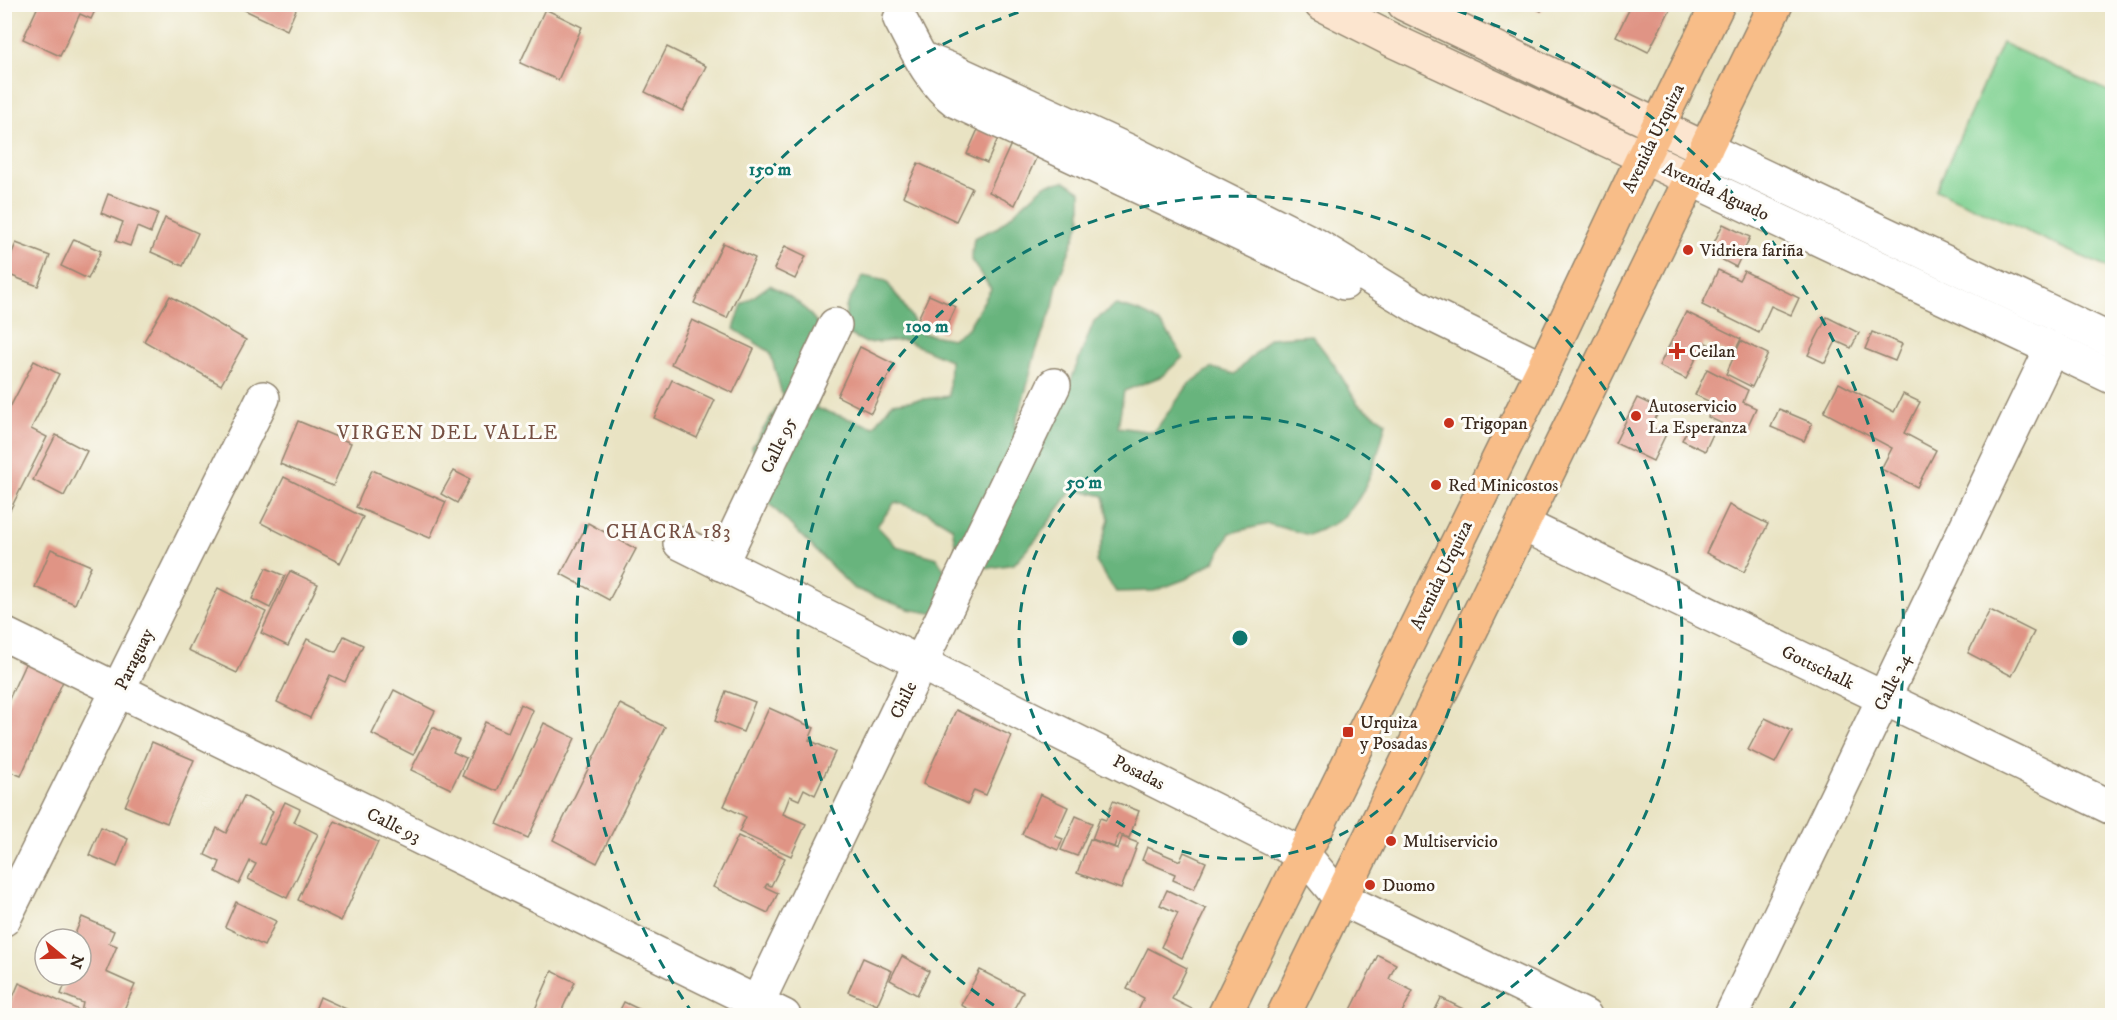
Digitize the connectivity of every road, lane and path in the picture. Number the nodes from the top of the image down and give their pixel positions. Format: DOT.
graph roads {
  1 [pos="1321,4"];
  2 [pos="1718,4"];
  3 [pos="1776,4"];
  4 [pos="1412,6"];
  5 [pos="900,19"];
  6 [pos="1659,126"];
  7 [pos="1706,149"];
  8 [pos="1643,157"];
  9 [pos="1691,180"];
  10 [pos="835,325"];
  11 [pos="2112,341"];
  12 [pos="2052,348"];
  13 [pos="1543,369"];
  14 [pos="2112,377"];
  15 [pos="1054,385"];
  16 [pos="263,398"];
  17 [pos="1524,525"];
  18 [pos="680,543"];
  19 [pos="721,564"];
  20 [pos="4,634"];
  21 [pos="921,663"];
  22 [pos="118,689"];
  23 [pos="1884,698"];
  24 [pos="2112,808"];
  25 [pos="1304,855"];
  26 [pos="1340,898"];
  27 [pos="4,919"];
  28 [pos="764,1011"];
  29 [pos="1224,1016"];
  30 [pos="1283,1016"];
  31 [pos="1585,1016"];
  32 [pos="1731,1016"];
  1 -- 8 [label="main road, Avenida Aguado"];
  2 -- 6 [label="main road, Avenida Urquiza"];
  3 -- 7 [label="main road"];
  4 -- 6 [label="main road, Avenida Aguado"];
  5 -- 13 [label="street"];
  6 -- 7 [label="main road, Avenida Aguado"];
  6 -- 8 [label="main road, Avenida Urquiza"];
  7 -- 9 [label="main road"];
  7 -- 11 [label="street, Avenida Aguado"];
  8 -- 9 [label="main road, Avenida Aguado"];
  8 -- 13 [label="main road, Avenida Urquiza"];
  9 -- 12 [label="street, Avenida Aguado"];
  9 -- 17 [label="main road"];
  10 -- 19 [label="street, Calle 95"];
  12 -- 14 [label="street, Avenida Aguado"];
  12 -- 23 [label="street, Calle 24"];
  13 -- 25 [label="main road, Avenida Urquiza"];
  15 -- 21 [label="street, Chile"];
  16 -- 22 [label="street, Paraguay"];
  17 -- 23 [label="street, Gottschalk"];
  17 -- 26 [label="main road"];
  18 -- 19 [label="street, Posadas"];
  19 -- 21 [label="street, Posadas"];
  20 -- 22 [label="street, Calle 93"];
  21 -- 25 [label="street, Posadas"];
  21 -- 28 [label="street, Chile"];
  22 -- 27 [label="street, Paraguay"];
  22 -- 28 [label="street, Calle 93"];
  23 -- 24 [label="street, Gottschalk"];
  23 -- 32 [label="street, Calle 24"];
  25 -- 26 [label="street, Posadas"];
  25 -- 29 [label="main road, Avenida Urquiza"];
  26 -- 30 [label="main road"];
  26 -- 31 [label="street, Posadas"];
}
